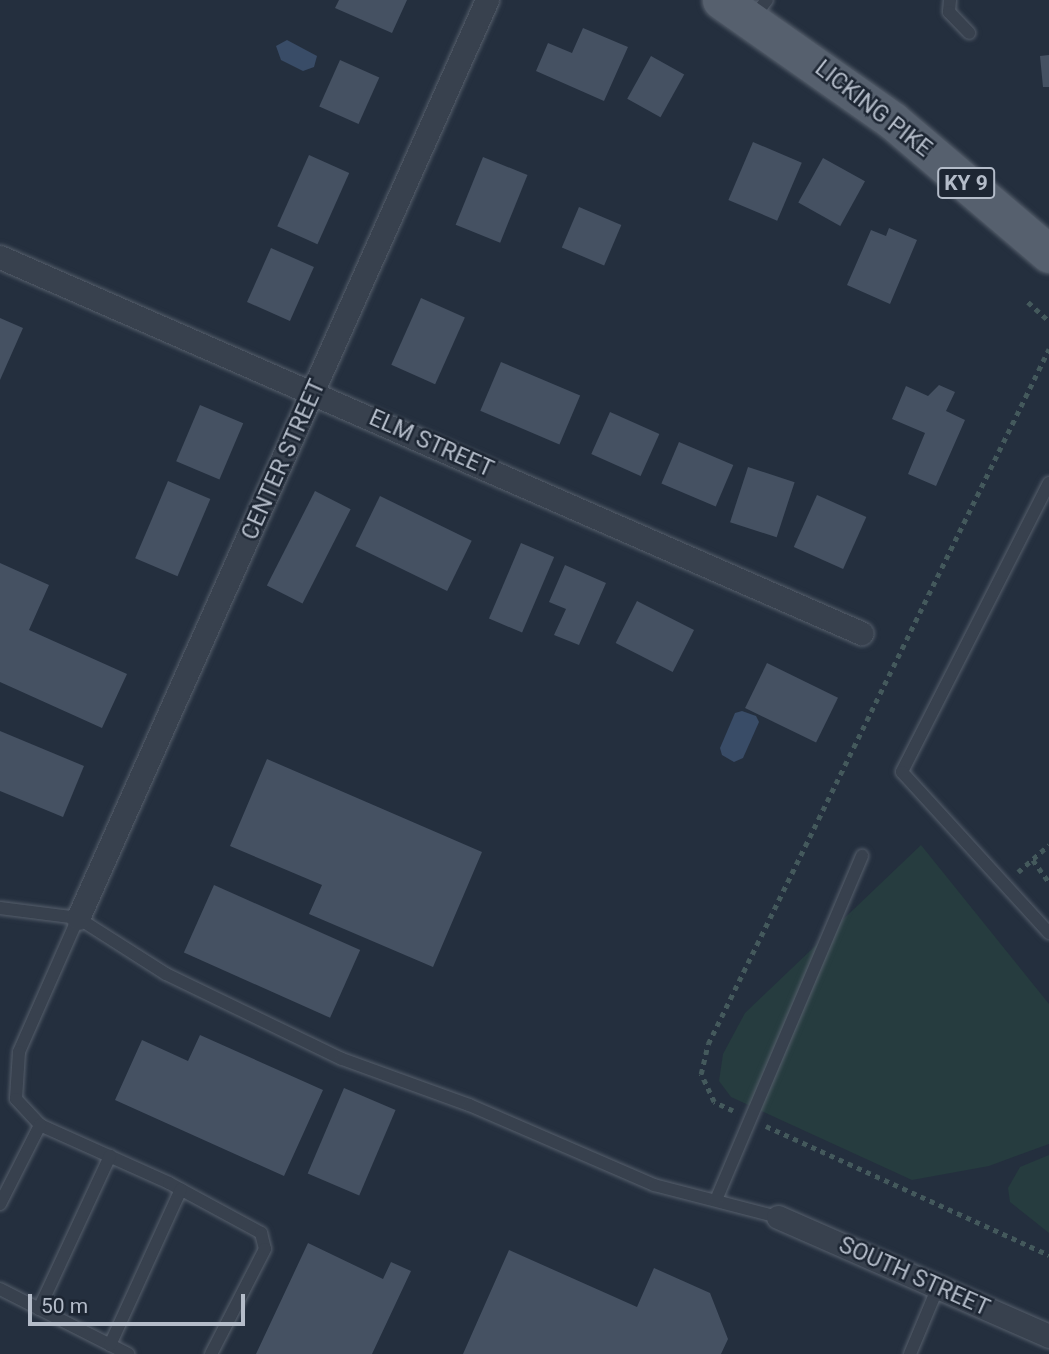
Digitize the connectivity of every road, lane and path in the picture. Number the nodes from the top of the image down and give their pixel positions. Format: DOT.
graph roads {
  1 [pos="487,0"];
  2 [pos="950,0"];
  3 [pos="746,6"];
  4 [pos="969,33"];
  5 [pos="1049,254"];
  6 [pos="0,257"];
  7 [pos="1028,302"];
  8 [pos="1049,321"];
  9 [pos="314,393"];
  10 [pos="1048,486"];
  11 [pos="861,633"];
  12 [pos="1049,845"];
  13 [pos="862,856"];
  14 [pos="1033,860"];
  15 [pos="1049,882"];
  16 [pos="1005,884"];
  17 [pos="0,908"];
  18 [pos="78,918"];
  19 [pos="1049,933"];
  20 [pos="40,1125"];
  21 [pos="110,1156"];
  22 [pos="181,1189"];
  23 [pos="716,1200"];
  24 [pos="0,1204"];
  25 [pos="778,1217"];
  26 [pos="938,1287"];
  27 [pos="0,1289"];
  28 [pos="40,1309"];
  29 [pos="1049,1336"];
  30 [pos="110,1345"];
  31 [pos="128,1354"];
  32 [pos="211,1354"];
  33 [pos="910,1354"];
  1 -- 9 [label="street, CENTER STREET"];
  2 -- 4 [label="lane"];
  3 -- 5 [label="main road, LICKING PIKE / KY 9"];
  6 -- 9 [label="street, ELM STREET"];
  7 -- 8 [label="path"];
  9 -- 11 [label="street, ELM STREET"];
  9 -- 18 [label="street, CENTER STREET"];
  10 -- 16 [label="lane"];
  12 -- 14 [label="path"];
  13 -- 23 [label="lane"];
  14 -- 15 [label="path"];
  14 -- 16 [label="path"];
  16 -- 19 [label="lane"];
  17 -- 18 [label="lane"];
  18 -- 20 [label="lane"];
  18 -- 23 [label="lane"];
  20 -- 21 [label="lane"];
  20 -- 24 [label="lane"];
  21 -- 22 [label="lane"];
  21 -- 28 [label="lane"];
  22 -- 30 [label="lane"];
  22 -- 32 [label="lane"];
  23 -- 25 [label="lane"];
  25 -- 26 [label="street, SOUTH STREET"];
  26 -- 29 [label="street, SOUTH STREET"];
  26 -- 33 [label="lane"];
  27 -- 28 [label="lane"];
  28 -- 30 [label="lane"];
  30 -- 31 [label="lane"];
}
